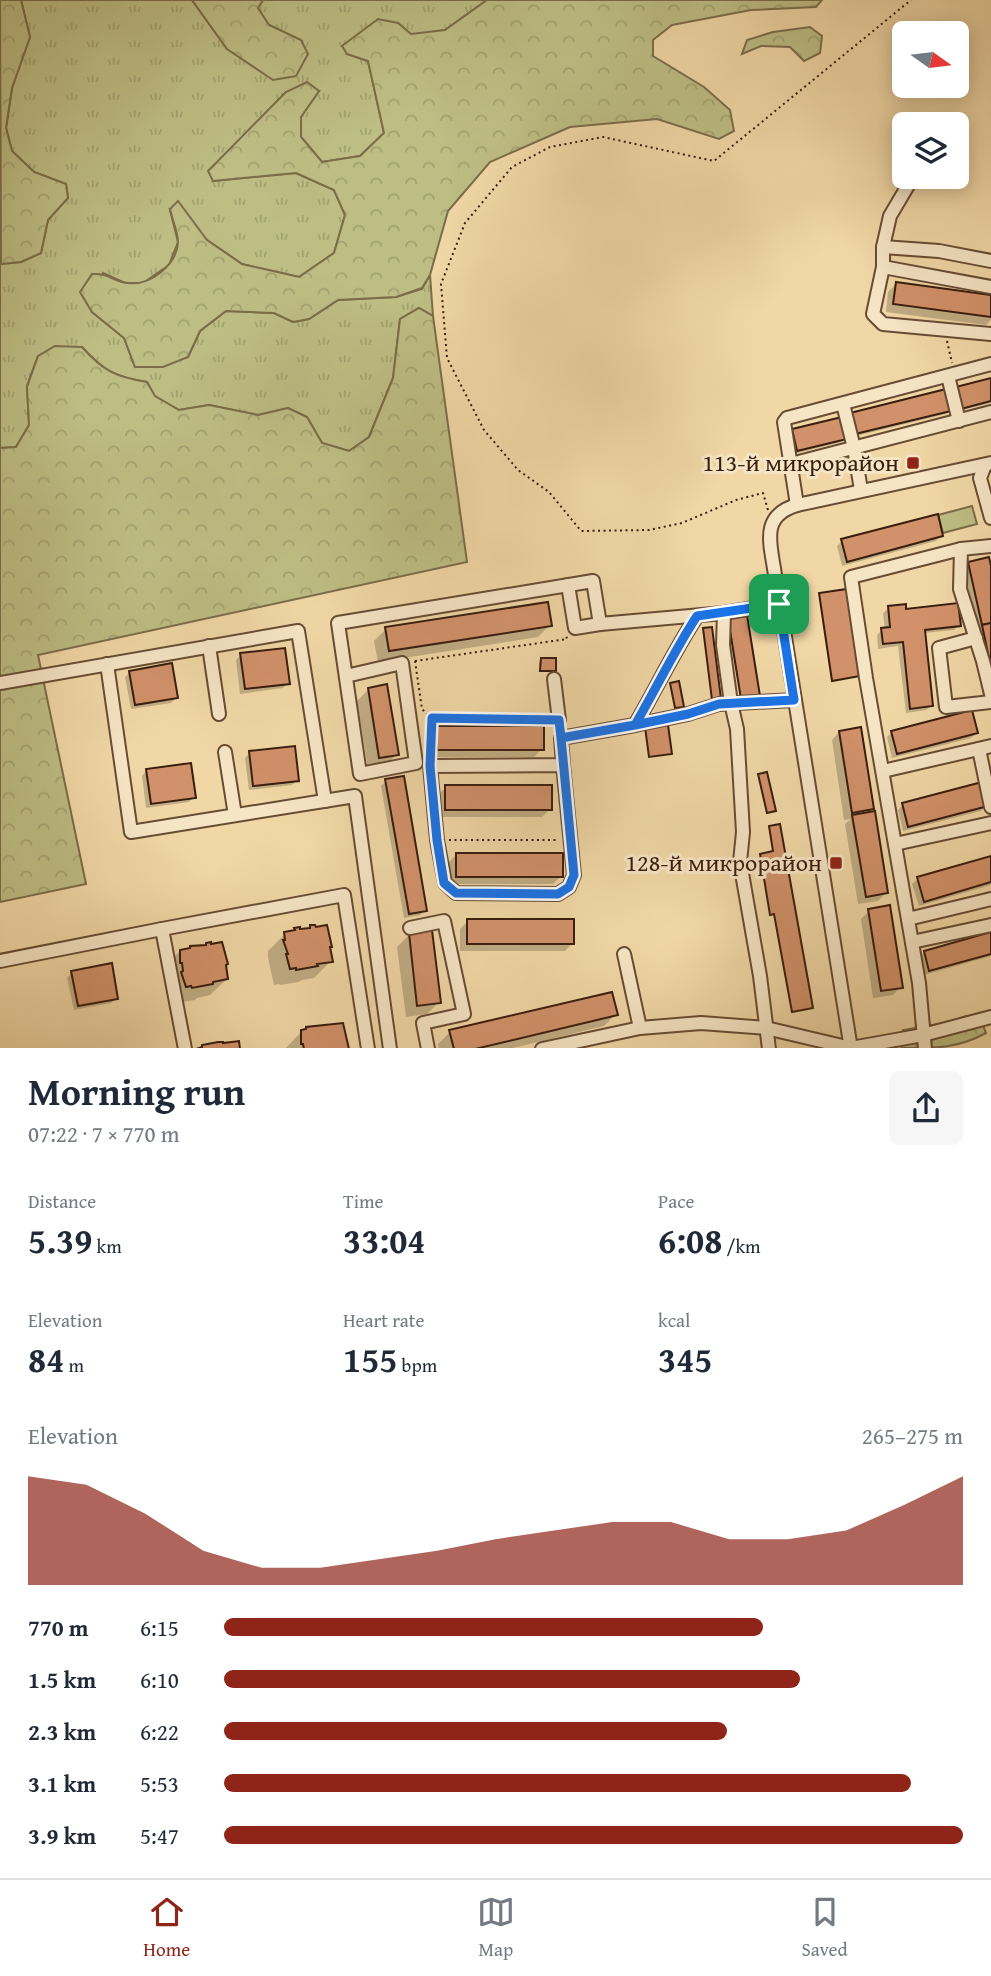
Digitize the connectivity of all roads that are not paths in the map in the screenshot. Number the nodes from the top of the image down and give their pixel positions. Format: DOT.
graph roads {
  1 [pos="906,189"];
  2 [pos="883,247"];
  3 [pos="991,261"];
  4 [pos="883,267"];
  5 [pos="991,287"];
  6 [pos="991,334"];
  7 [pos="991,364"];
  8 [pos="951,375"];
  9 [pos="843,404"];
  10 [pos="991,412"];
  11 [pos="959,421"];
  12 [pos="854,448"];
  13 [pos="791,464"];
  14 [pos="988,464"];
  15 [pos="862,490"];
  16 [pos="797,505"];
  17 [pos="991,518"];
  18 [pos="991,546"];
  19 [pos="961,549"];
  20 [pos="568,585"];
  21 [pos="779,604"];
  22 [pos="724,613"];
  23 [pos="697,616"];
  24 [pos="600,624"];
  25 [pos="976,638"];
  26 [pos="209,646"];
  27 [pos="107,664"];
  28 [pos="346,676"];
  29 [pos="554,679"];
  30 [pos="0,683"];
  31 [pos="991,694"];
  32 [pos="794,700"];
  33 [pos="991,702"];
  34 [pos="731,703"];
  35 [pos="219,713"];
  36 [pos="559,720"];
  37 [pos="635,725"];
  38 [pos="985,747"];
  39 [pos="225,752"];
  40 [pos="563,765"];
  41 [pos="883,771"];
  42 [pos="325,801"];
  43 [pos="991,807"];
  44 [pos="235,815"];
  45 [pos="991,823"];
  46 [pos="895,845"];
  47 [pos="991,899"];
  48 [pos="908,919"];
  49 [pos="991,925"];
  50 [pos="410,928"];
  51 [pos="162,929"];
  52 [pos="912,942"];
  53 [pos="624,954"];
  54 [pos="0,961"];
  55 [pos="991,1017"];
  56 [pos="640,1027"];
  57 [pos="766,1028"];
  58 [pos="923,1034"];
  59 [pos="185,1048"];
  60 [pos="368,1048"];
  61 [pos="390,1048"];
  62 [pos="428,1048"];
  63 [pos="542,1048"];
  64 [pos="769,1048"];
  65 [pos="851,1048"];
  66 [pos="925,1048"];
  1 -- 2 [label="street"];
  2 -- 3 [label="street"];
  2 -- 4 [label="street"];
  4 -- 5 [label="street"];
  4 -- 6 [label="street"];
  7 -- 8 [label="street"];
  8 -- 9 [label="street"];
  8 -- 11 [label="street"];
  9 -- 12 [label="street"];
  9 -- 13 [label="street"];
  10 -- 11 [label="street"];
  11 -- 12 [label="street"];
  12 -- 13 [label="street"];
  12 -- 15 [label="street"];
  13 -- 16 [label="street"];
  14 -- 15 [label="street"];
  14 -- 17 [label="street"];
  15 -- 16 [label="street"];
  16 -- 21 [label="street"];
  18 -- 19 [label="street"];
  19 -- 25 [label="street"];
  19 -- 41 [label="street"];
  20 -- 24 [label="street"];
  20 -- 24 [label="street"];
  20 -- 28 [label="street"];
  21 -- 22 [label="street"];
  21 -- 32 [label="street"];
  22 -- 23 [label="street"];
  22 -- 34 [label="street"];
  23 -- 24 [label="street"];
  23 -- 37 [label="street"];
  25 -- 31 [label="street"];
  25 -- 33 [label="street"];
  26 -- 27 [label="street"];
  26 -- 35 [label="street"];
  26 -- 42 [label="street"];
  27 -- 30 [label="street"];
  27 -- 44 [label="street"];
  28 -- 28 [label="street"];
  29 -- 36 [label="street"];
  32 -- 34 [label="street"];
  32 -- 65 [label="street"];
  34 -- 37 [label="street"];
  34 -- 57 [label="street"];
  37 -- 40 [label="street"];
  38 -- 41 [label="street"];
  38 -- 43 [label="street"];
  39 -- 44 [label="street"];
  40 -- 40 [label="street"];
  41 -- 46 [label="street"];
  42 -- 44 [label="street"];
  42 -- 61 [label="street"];
  45 -- 46 [label="street"];
  46 -- 48 [label="street"];
  47 -- 48 [label="street"];
  48 -- 52 [label="street"];
  49 -- 52 [label="street"];
  50 -- 62 [label="street"];
  51 -- 54 [label="street"];
  51 -- 59 [label="street"];
  51 -- 60 [label="street"];
  52 -- 58 [label="street"];
  53 -- 56 [label="street"];
  55 -- 58 [label="street"];
  56 -- 57 [label="street"];
  56 -- 63 [label="street"];
  57 -- 64 [label="street"];
  57 -- 65 [label="street"];
  58 -- 65 [label="street"];
  58 -- 66 [label="street"];
}
